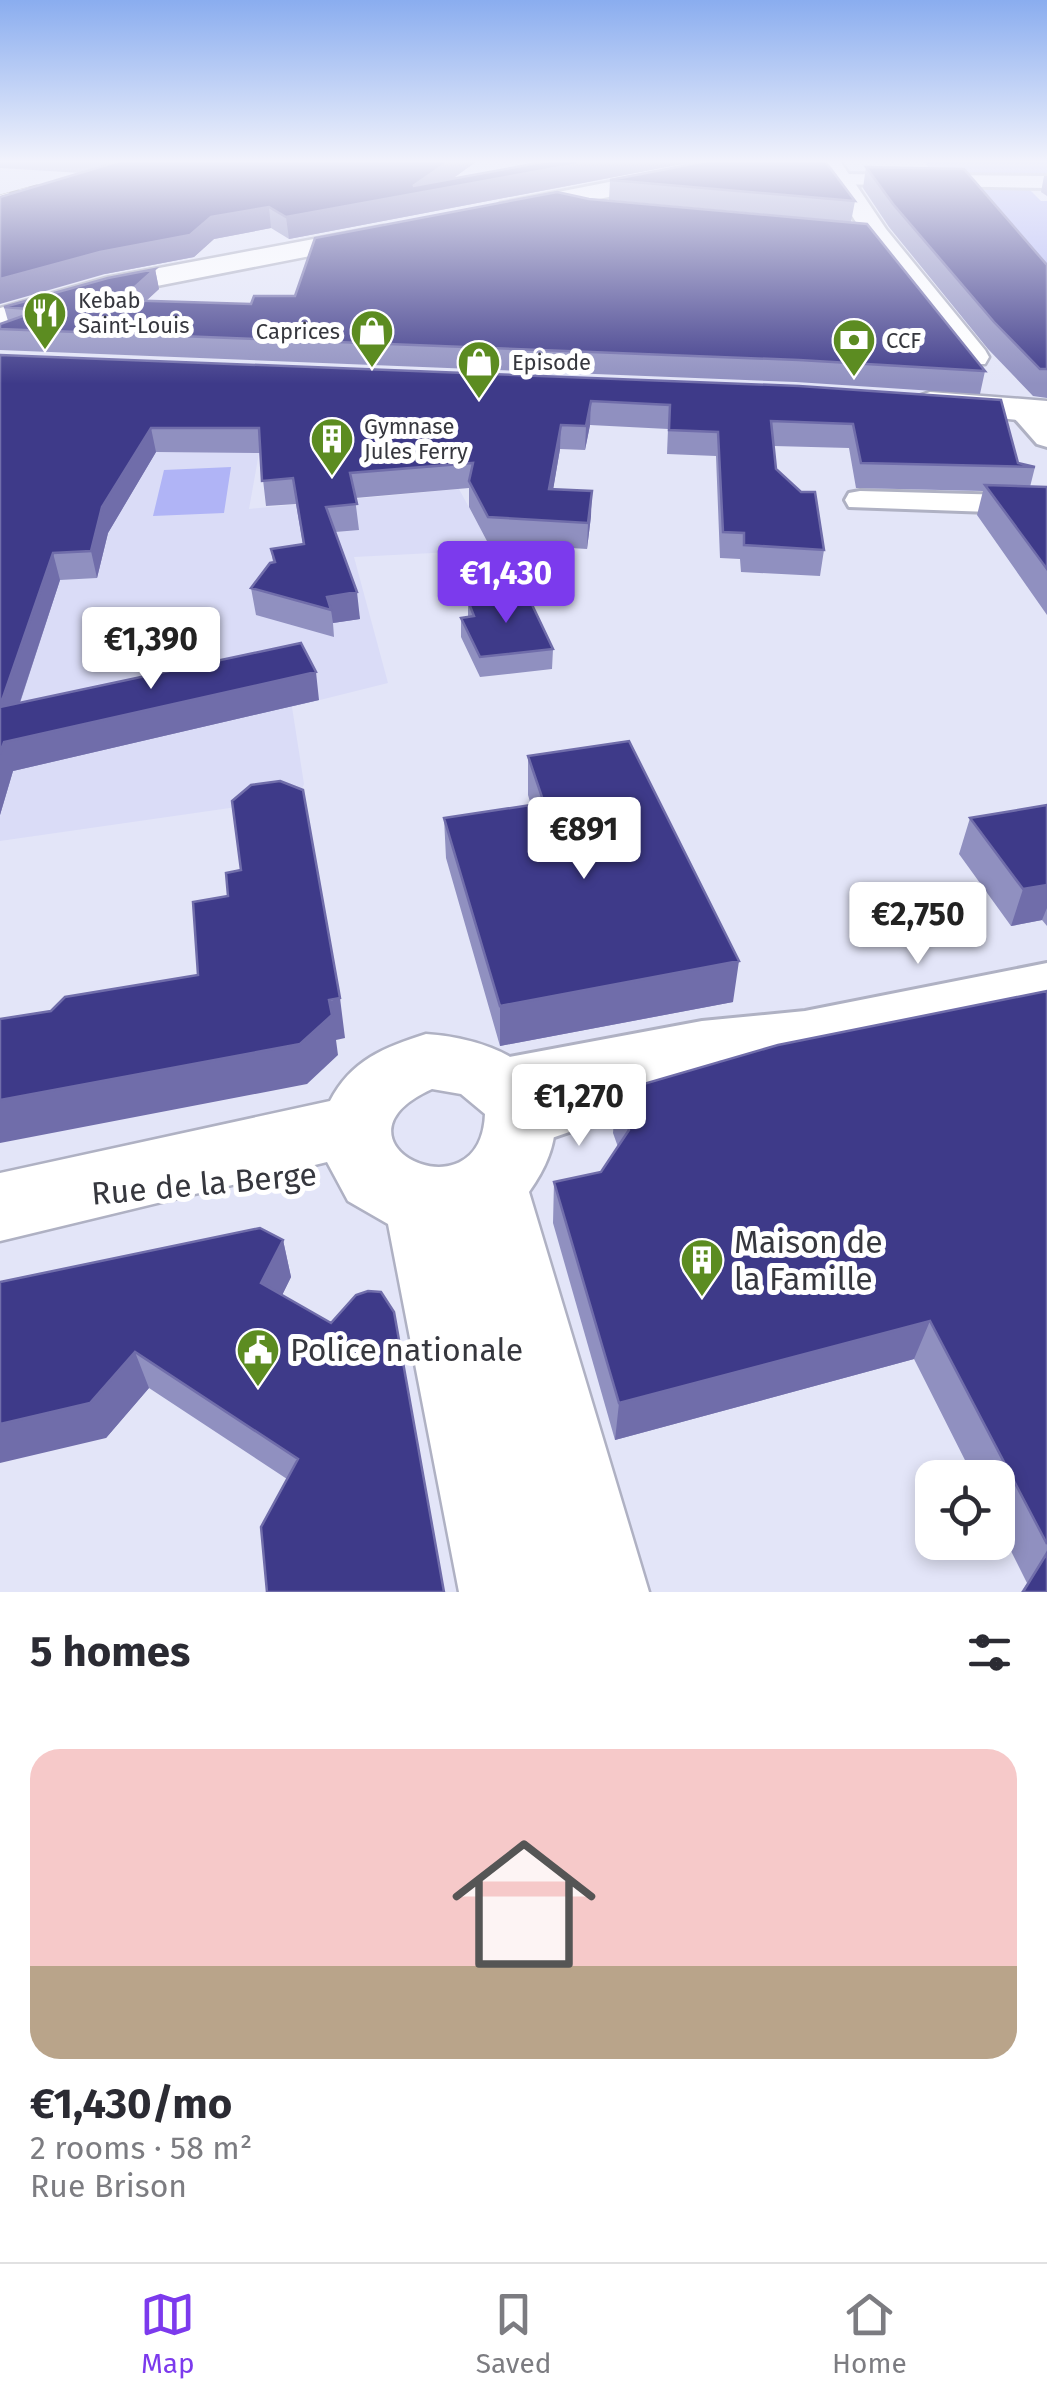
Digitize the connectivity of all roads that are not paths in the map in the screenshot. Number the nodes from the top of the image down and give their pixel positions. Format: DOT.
graph roads {
  1 [pos="375,235"];
  2 [pos="869,235"];
  3 [pos="0,318"];
  4 [pos="996,386"];
  5 [pos="896,402"];
  6 [pos="935,404"];
  7 [pos="1034,412"];
  8 [pos="1047,438"];
  9 [pos="860,500"];
  10 [pos="1047,505"];
  11 [pos="1047,982"];
  12 [pos="416,1054"];
  13 [pos="441,1147"];
  14 [pos="22,1203"];
  15 [pos="507,1592"];
  16 [pos="601,1592"];
  1 -- 3 [label="street"];
  2 -- 4 [label="street"];
  4 -- 6 [label="street"];
  4 -- 7 [label="street"];
  5 -- 6 [label="street"];
  6 -- 7 [label="street"];
  7 -- 8 [label="street"];
  9 -- 10 [label="street"];
  11 -- 13 [label="street, Rue de la Berge"];
  12 -- 13 [label="street"];
  13 -- 14 [label="street, Rue de la Berge"];
  13 -- 15 [label="street"];
  13 -- 16 [label="street"];
}
